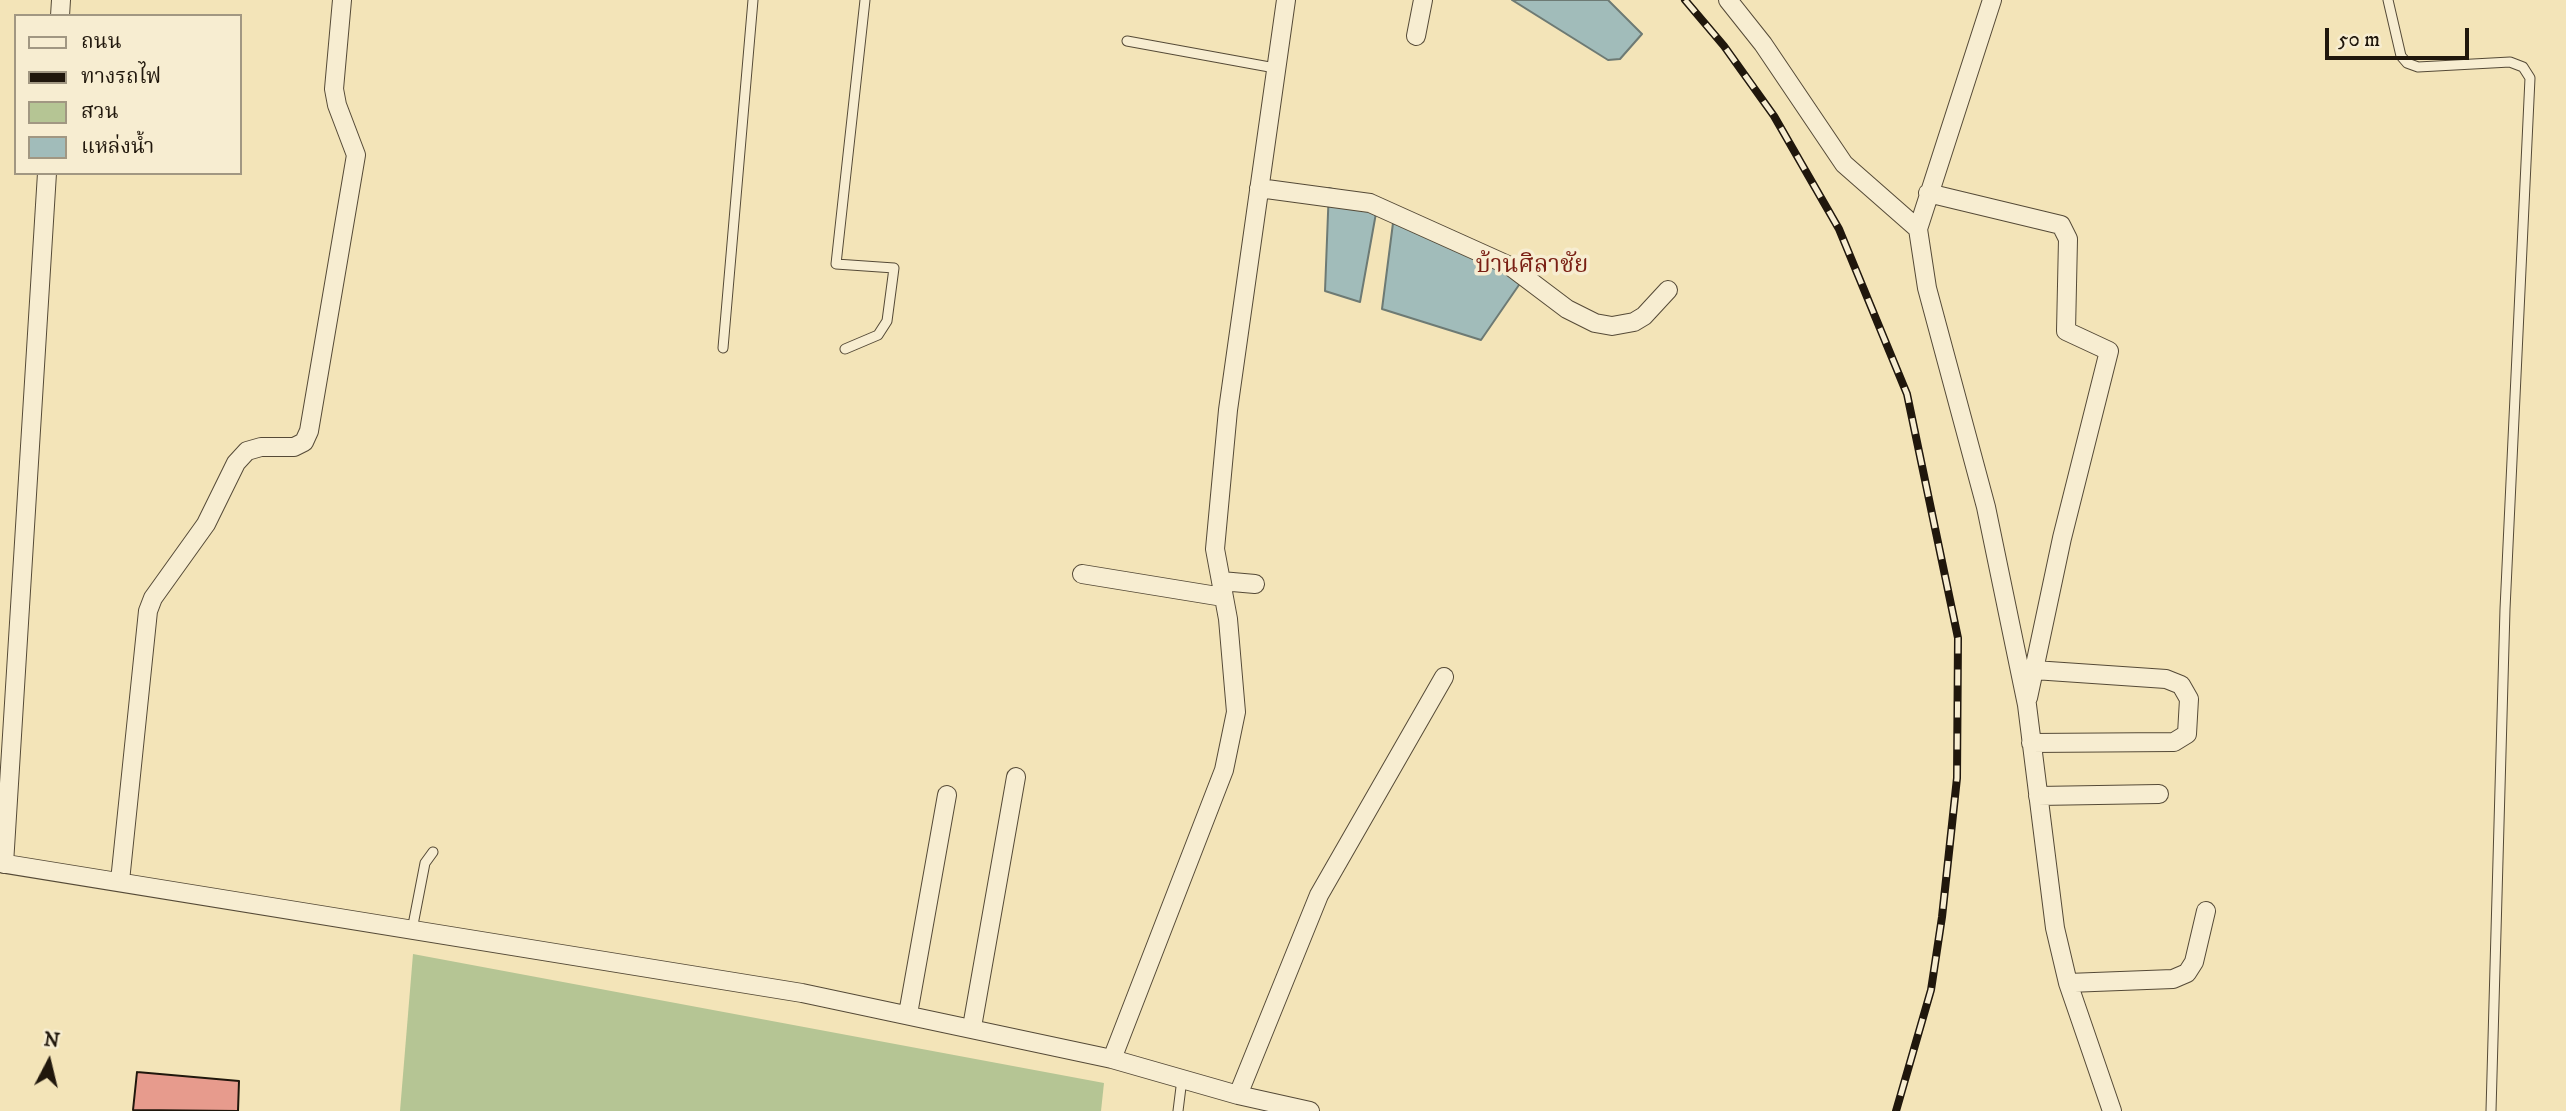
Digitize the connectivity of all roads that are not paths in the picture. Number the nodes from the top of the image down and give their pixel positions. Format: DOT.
graph roads {
  1 [pos="342,0"];
  2 [pos="753,0"];
  3 [pos="865,0"];
  4 [pos="1286,0"];
  5 [pos="1423,0"];
  6 [pos="1728,0"];
  7 [pos="1992,0"];
  8 [pos="2388,0"];
  9 [pos="1416,36"];
  10 [pos="1127,41"];
  11 [pos="1275,68"];
  12 [pos="47,175"];
  13 [pos="1259,188"];
  14 [pos="1928,193"];
  15 [pos="1918,229"];
  16 [pos="1668,290"];
  17 [pos="723,348"];
  18 [pos="845,349"];
  19 [pos="1082,574"];
  20 [pos="1255,584"];
  21 [pos="1222,589"];
  22 [pos="2034,670"];
  23 [pos="1444,677"];
  24 [pos="2027,705"];
  25 [pos="2032,743"];
  26 [pos="1016,777"];
  27 [pos="2159,794"];
  28 [pos="947,795"];
  29 [pos="2038,796"];
  30 [pos="433,852"];
  31 [pos="2,864"];
  32 [pos="120,881"];
  33 [pos="2206,911"];
  34 [pos="412,930"];
  35 [pos="2068,983"];
  36 [pos="908,1014"];
  37 [pos="972,1027"];
  38 [pos="1112,1059"];
  39 [pos="1182,1079"];
  40 [pos="1238,1095"];
  41 [pos="1178,1111"];
  42 [pos="1310,1111"];
  43 [pos="2112,1111"];
  44 [pos="2491,1111"];
  1 -- 32 [label="street"];
  2 -- 17 [label="lane"];
  3 -- 18 [label="lane"];
  4 -- 11 [label="street"];
  5 -- 9 [label="street"];
  6 -- 15 [label="street"];
  7 -- 14 [label="street"];
  8 -- 44 [label="lane"];
  10 -- 11 [label="lane"];
  11 -- 13 [label="street"];
  12 -- 31 [label="street"];
  13 -- 16 [label="street"];
  13 -- 21 [label="street"];
  14 -- 15 [label="street"];
  14 -- 22 [label="street"];
  15 -- 24 [label="street"];
  19 -- 21 [label="street"];
  20 -- 21 [label="street"];
  21 -- 38 [label="street"];
  22 -- 24 [label="street"];
  22 -- 25 [label="street"];
  23 -- 40 [label="street"];
  24 -- 25 [label="street"];
  25 -- 29 [label="street"];
  26 -- 37 [label="street"];
  27 -- 29 [label="street"];
  28 -- 36 [label="street"];
  29 -- 35 [label="street"];
  30 -- 34 [label="lane"];
  31 -- 32 [label="street"];
  32 -- 34 [label="street"];
  33 -- 35 [label="street"];
  34 -- 36 [label="street"];
  35 -- 43 [label="street"];
  36 -- 37 [label="street"];
  37 -- 38 [label="street"];
  38 -- 39 [label="street"];
  39 -- 40 [label="street"];
  39 -- 41 [label="lane"];
  40 -- 42 [label="street"];
}
